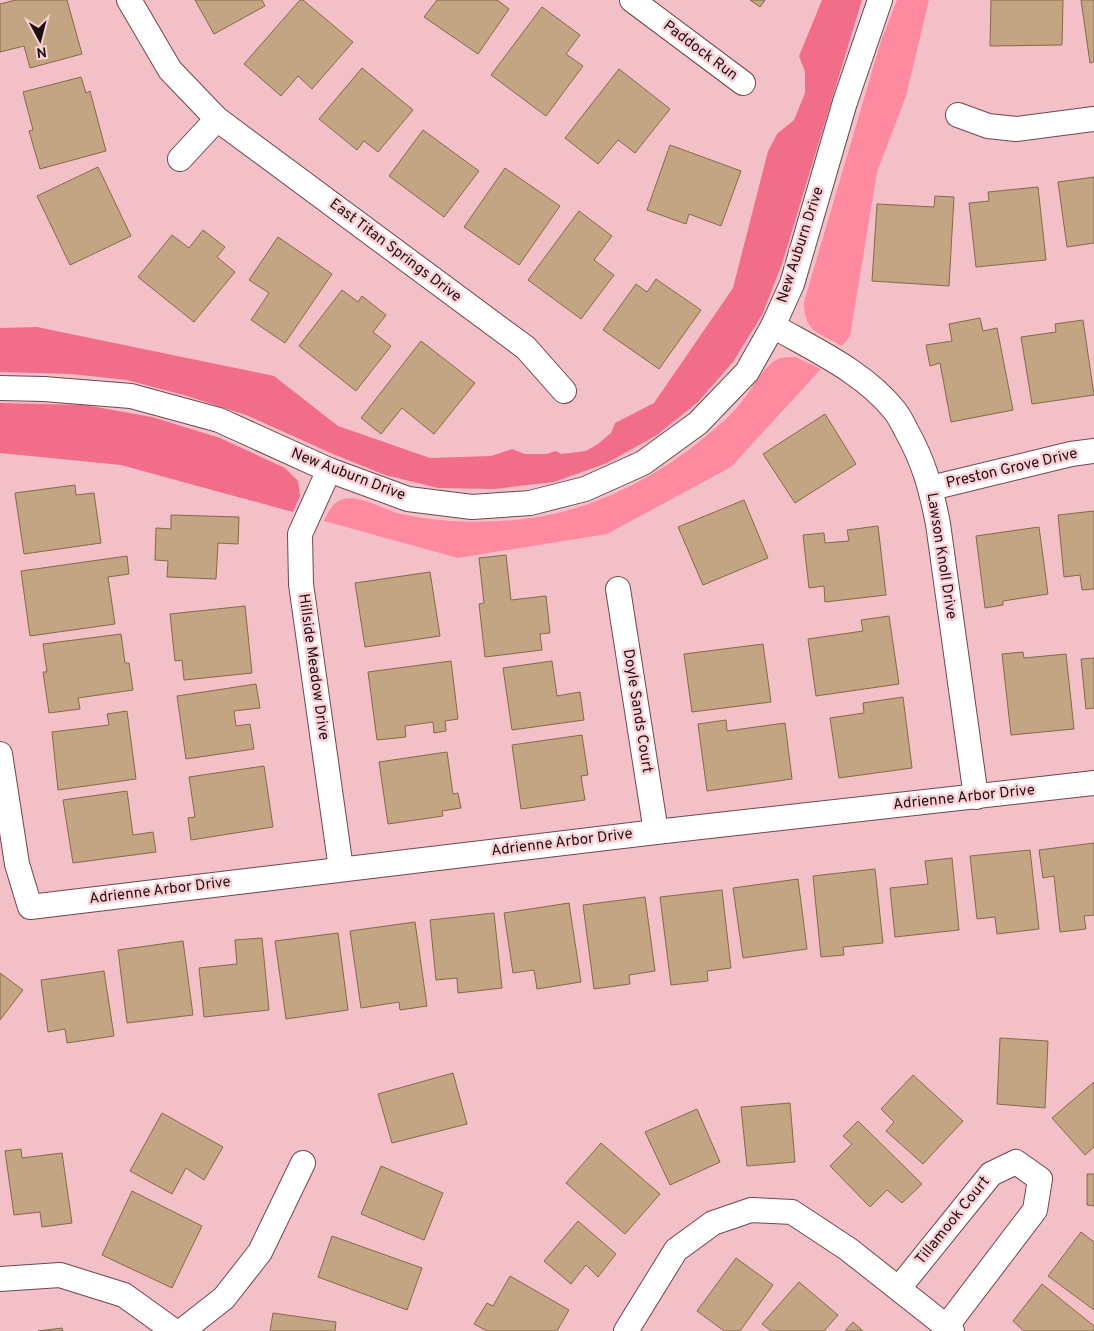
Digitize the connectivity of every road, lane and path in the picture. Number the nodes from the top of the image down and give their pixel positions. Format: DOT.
graph roads {
  1 [pos="129,0"];
  2 [pos="632,0"];
  3 [pos="880,0"];
  4 [pos="743,83"];
  5 [pos="958,115"];
  6 [pos="217,119"];
  7 [pos="1094,119"];
  8 [pos="180,159"];
  9 [pos="774,326"];
  10 [pos="0,388"];
  11 [pos="564,391"];
  12 [pos="1094,451"];
  13 [pos="329,470"];
  14 [pos="931,488"];
  15 [pos="618,589"];
  16 [pos="0,754"];
  17 [pos="1094,783"];
  18 [pos="976,797"];
  19 [pos="656,832"];
  20 [pos="341,869"];
  21 [pos="303,1163"];
  22 [pos="0,1279"];
  23 [pos="899,1288"];
  24 [pos="949,1329"];
  25 [pos="174,1331"];
  26 [pos="182,1331"];
  27 [pos="626,1331"];
  1 -- 6 [label="street, East Titan Springs Drive"];
  2 -- 4 [label="street, Paddock Run"];
  3 -- 9 [label="street, New Auburn Drive"];
  5 -- 7 [label="street"];
  6 -- 8 [label="street"];
  6 -- 11 [label="street, East Titan Springs Drive"];
  9 -- 13 [label="street, New Auburn Drive"];
  9 -- 14 [label="street, Lawson Knoll Drive"];
  10 -- 13 [label="street, New Auburn Drive"];
  12 -- 14 [label="street, Preston Grove Drive"];
  13 -- 20 [label="street, Hillside Meadow Drive"];
  14 -- 18 [label="street, Lawson Knoll Drive"];
  15 -- 19 [label="street, Doyle Sands Court"];
  16 -- 20 [label="street, Adrienne Arbor Drive"];
  17 -- 18 [label="street, Adrienne Arbor Drive"];
  18 -- 19 [label="street, Adrienne Arbor Drive"];
  19 -- 20 [label="street, Adrienne Arbor Drive"];
  21 -- 26 [label="street"];
  22 -- 25 [label="street"];
  23 -- 24 [label="street"];
  23 -- 24 [label="street, Tillamook Court"];
  23 -- 27 [label="street"];
}
